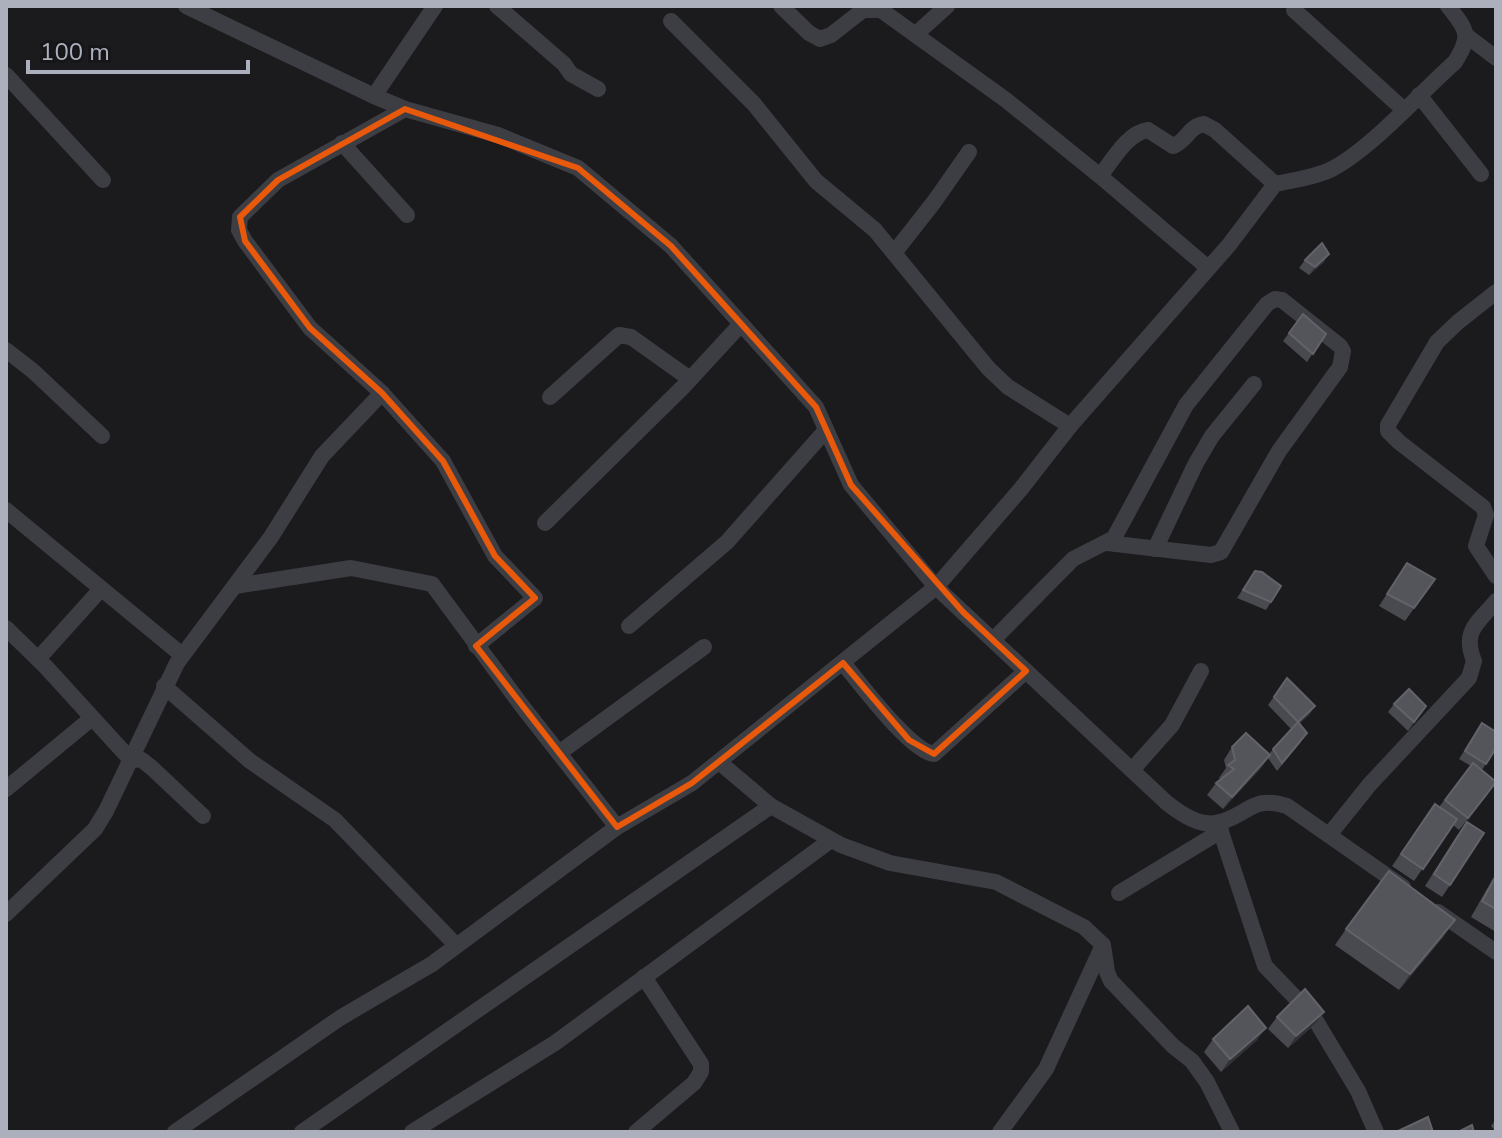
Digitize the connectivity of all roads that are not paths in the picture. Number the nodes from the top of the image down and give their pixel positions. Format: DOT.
graph roads {
  1 [pos="186,6"];
  2 [pos="435,6"];
  3 [pos="497,6"];
  4 [pos="781,6"];
  5 [pos="947,6"];
  6 [pos="1448,6"];
  7 [pos="864,8"];
  8 [pos="1294,10"];
  9 [pos="671,21"];
  10 [pos="916,34"];
  11 [pos="1467,36"];
  12 [pos="1496,58"];
  13 [pos="6,75"];
  14 [pos="598,89"];
  15 [pos="1419,95"];
  16 [pos="374,96"];
  17 [pos="405,109"];
  18 [pos="1403,109"];
  19 [pos="342,143"];
  20 [pos="969,152"];
  21 [pos="1481,174"];
  22 [pos="1100,176"];
  23 [pos="103,180"];
  24 [pos="1275,184"];
  25 [pos="407,215"];
  26 [pos="894,253"];
  27 [pos="1207,267"];
  28 [pos="1496,292"];
  29 [pos="741,324"];
  30 [pos="6,350"];
  31 [pos="690,379"];
  32 [pos="1254,384"];
  33 [pos="382,393"];
  34 [pos="550,397"];
  35 [pos="1070,426"];
  36 [pos="826,430"];
  37 [pos="102,436"];
  38 [pos="6,510"];
  39 [pos="545,523"];
  40 [pos="1107,543"];
  41 [pos="1155,549"];
  42 [pos="1496,576"];
  43 [pos="235,586"];
  44 [pos="936,587"];
  45 [pos="101,589"];
  46 [pos="1496,601"];
  47 [pos="629,626"];
  48 [pos="6,628"];
  49 [pos="993,640"];
  50 [pos="476,646"];
  51 [pos="704,647"];
  52 [pos="182,655"];
  53 [pos="38,659"];
  54 [pos="843,663"];
  55 [pos="1026,671"];
  56 [pos="1201,671"];
  57 [pos="164,686"];
  58 [pos="92,718"];
  59 [pos="559,753"];
  60 [pos="130,759"];
  61 [pos="719,762"];
  62 [pos="1132,770"];
  63 [pos="6,789"];
  64 [pos="771,806"];
  65 [pos="203,816"];
  66 [pos="617,827"];
  67 [pos="1220,827"];
  68 [pos="1329,835"];
  69 [pos="831,840"];
  70 [pos="1119,893"];
  71 [pos="6,914"];
  72 [pos="455,944"];
  73 [pos="1103,945"];
  74 [pos="1496,952"];
  75 [pos="644,977"];
  76 [pos="644,1130"];
  77 [pos="175,1132"];
  78 [pos="302,1132"];
  79 [pos="412,1132"];
  80 [pos="1000,1132"];
  81 [pos="1232,1132"];
  82 [pos="1376,1132"];
  1 -- 16 [label="street"];
  2 -- 16 [label="street"];
  3 -- 14 [label="street"];
  4 -- 7 [label="street"];
  5 -- 10 [label="street"];
  6 -- 11 [label="street"];
  7 -- 10 [label="street"];
  8 -- 18 [label="street"];
  9 -- 26 [label="street"];
  10 -- 22 [label="street"];
  11 -- 12 [label="street"];
  11 -- 15 [label="street"];
  13 -- 23 [label="street"];
  15 -- 18 [label="street"];
  15 -- 21 [label="street"];
  16 -- 17 [label="street"];
  17 -- 19 [label="street"];
  17 -- 29 [label="street"];
  18 -- 24 [label="street"];
  19 -- 25 [label="street"];
  19 -- 33 [label="street"];
  20 -- 26 [label="street"];
  22 -- 24 [label="street"];
  22 -- 27 [label="street"];
  24 -- 27 [label="street"];
  26 -- 35 [label="street"];
  27 -- 35 [label="street"];
  28 -- 42 [label="street"];
  29 -- 31 [label="street"];
  29 -- 36 [label="street"];
  30 -- 37 [label="street"];
  31 -- 34 [label="street"];
  31 -- 39 [label="street"];
  32 -- 41 [label="street"];
  33 -- 43 [label="street"];
  33 -- 50 [label="street"];
  35 -- 44 [label="street"];
  36 -- 44 [label="street"];
  36 -- 47 [label="street"];
  38 -- 45 [label="street"];
  40 -- 41 [label="street"];
  40 -- 41 [label="street"];
  40 -- 49 [label="street"];
  43 -- 50 [label="street"];
  43 -- 52 [label="street"];
  44 -- 49 [label="street"];
  44 -- 54 [label="street"];
  45 -- 52 [label="street"];
  45 -- 53 [label="street"];
  46 -- 68 [label="street"];
  48 -- 53 [label="street"];
  49 -- 55 [label="street"];
  50 -- 59 [label="street"];
  51 -- 59 [label="street"];
  52 -- 57 [label="street"];
  53 -- 58 [label="street"];
  54 -- 55 [label="street"];
  54 -- 61 [label="street"];
  55 -- 62 [label="street"];
  56 -- 62 [label="street"];
  57 -- 60 [label="street"];
  57 -- 72 [label="street"];
  58 -- 60 [label="street"];
  58 -- 63 [label="street"];
  59 -- 66 [label="street"];
  60 -- 65 [label="street"];
  60 -- 71 [label="street"];
  61 -- 64 [label="street"];
  61 -- 66 [label="street"];
  62 -- 67 [label="street"];
  64 -- 69 [label="street"];
  64 -- 78 [label="street"];
  66 -- 72 [label="street"];
  67 -- 68 [label="street"];
  67 -- 70 [label="street"];
  67 -- 82 [label="street"];
  68 -- 74 [label="street"];
  69 -- 73 [label="street"];
  69 -- 75 [label="street"];
  72 -- 77 [label="street"];
  73 -- 80 [label="street"];
  73 -- 81 [label="street"];
  75 -- 76 [label="street"];
  75 -- 79 [label="street"];
}
